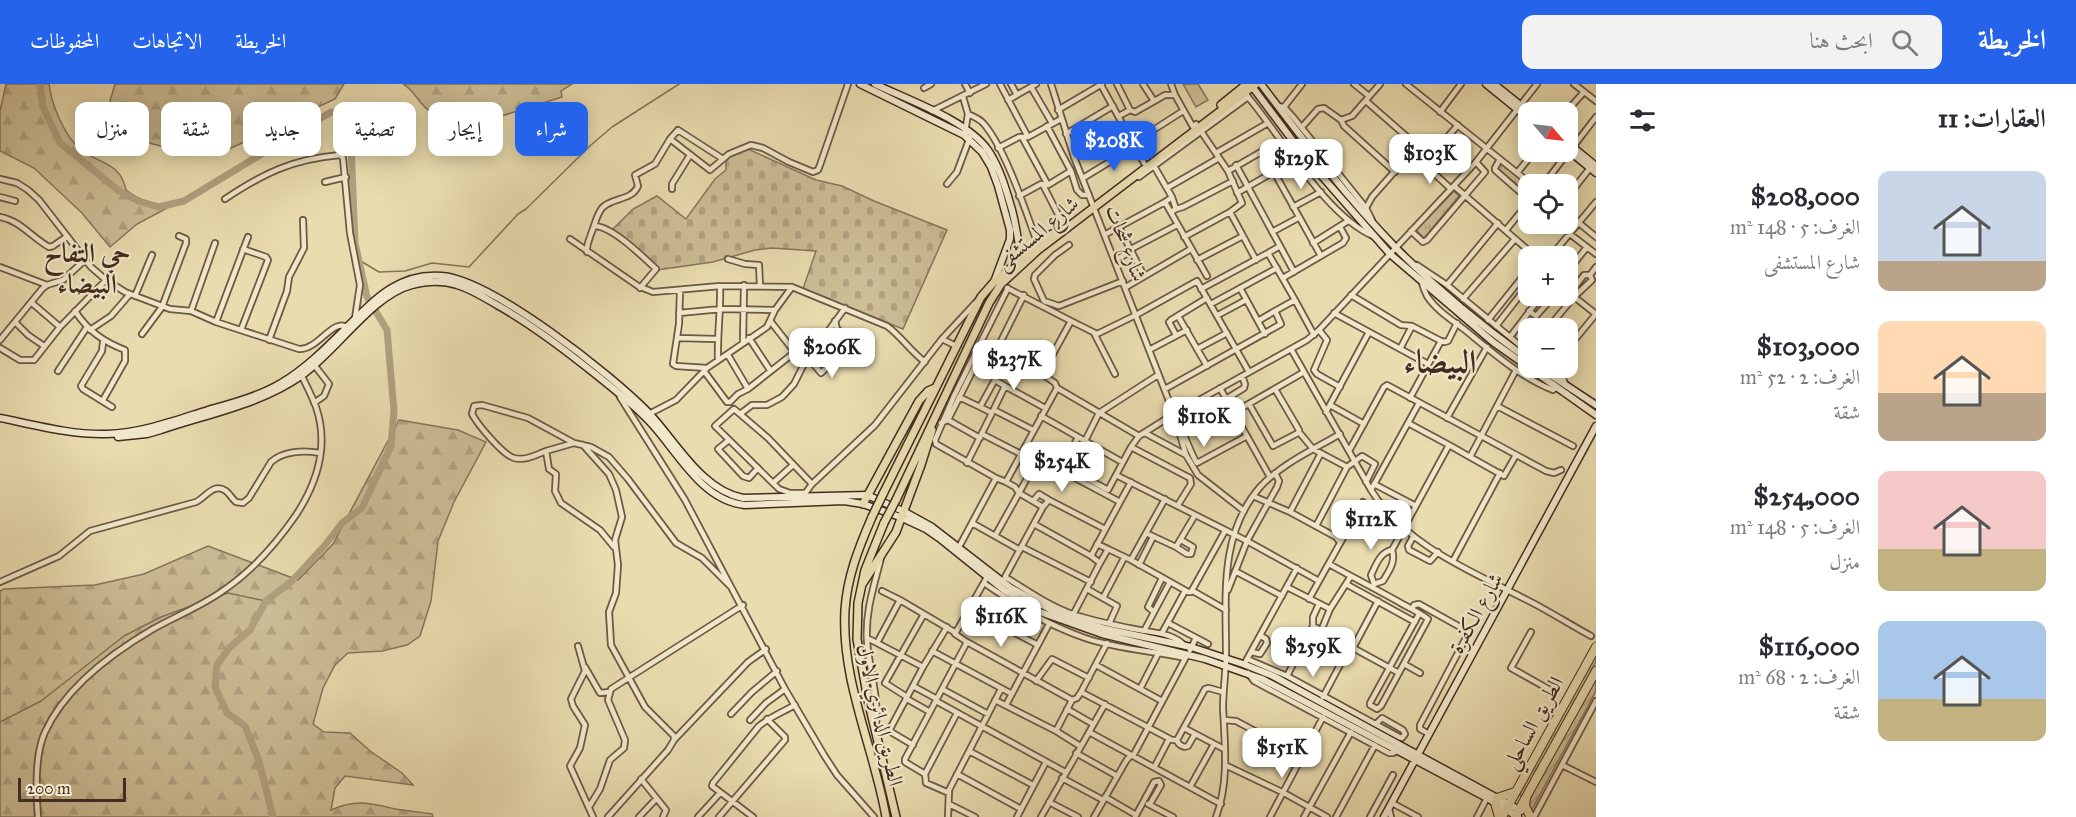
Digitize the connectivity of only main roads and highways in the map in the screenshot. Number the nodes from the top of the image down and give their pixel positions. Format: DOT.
graph roads {
  1 [pos="860,84"];
  2 [pos="875,84"];
  3 [pos="1261,84"];
  4 [pos="1486,84"];
  5 [pos="1494,84"];
  6 [pos="1251,85"];
  7 [pos="1518,106"];
  8 [pos="1518,106"];
  9 [pos="1197,127"];
  10 [pos="968,134"];
  11 [pos="1578,154"];
  12 [pos="1594,166"];
  13 [pos="1094,206"];
  14 [pos="1061,230"];
  15 [pos="1022,257"];
  16 [pos="1020,266"];
  17 [pos="1001,285"];
  18 [pos="376,301"];
  19 [pos="512,310"];
  20 [pos="366,312"];
  21 [pos="349,328"];
  22 [pos="557,340"];
  23 [pos="1518,351"];
  24 [pos="947,364"];
  25 [pos="958,369"];
  26 [pos="300,373"];
  27 [pos="1554,378"];
  28 [pos="935,388"];
  29 [pos="1596,405"];
  30 [pos="935,415"];
  31 [pos="1596,415"];
  32 [pos="0,419"];
  33 [pos="1596,426"];
  34 [pos="883,494"];
  35 [pos="867,495"];
  36 [pos="863,504"];
  37 [pos="902,514"];
  38 [pos="884,523"];
  39 [pos="989,579"];
  40 [pos="862,585"];
  41 [pos="1596,647"];
  42 [pos="1187,651"];
  43 [pos="1596,671"];
  44 [pos="1417,757"];
  45 [pos="1515,792"];
  46 [pos="1526,798"];
  47 [pos="1496,801"];
  48 [pos="1507,807"];
  49 [pos="1517,815"];
  50 [pos="886,817"];
  51 [pos="896,817"];
  52 [pos="1384,817"];
  53 [pos="1500,817"];
  54 [pos="1532,817"];
  1 -- 10 [label="main road"];
  2 -- 10 [label="main road"];
  3 -- 23 [label="main road"];
  4 -- 7 [label="main road"];
  5 -- 8 [label="main road"];
  6 -- 9 [label="main road, شارع المستشفى"];
  6 -- 9 [label="main road, شارع المستشفى"];
  6 -- 31 [label="main road"];
  9 -- 13 [label="main road, شارع المستشفى"];
  9 -- 13 [label="main road, شارع المستشفى"];
  10 -- 15 [label="main road"];
  10 -- 17 [label="main road"];
  11 -- 12 [label="main road"];
  13 -- 14 [label="main road, شارع المستشفى"];
  14 -- 15 [label="main road, شارع المستشفى"];
  14 -- 16 [label="main road, شارع المستشفى"];
  15 -- 16 [label="main road"];
  15 -- 17 [label="main road, شارع المستشفى"];
  16 -- 17 [label="main road, شارع المستشفى"];
  17 -- 24 [label="main road, شارع المستشفى"];
  17 -- 25 [label="main road, شارع المستشفى"];
  18 -- 19 [label="main road"];
  18 -- 19 [label="main road"];
  18 -- 20 [label="main road"];
  19 -- 22 [label="main road"];
  20 -- 21 [label="main road"];
  20 -- 21 [label="main road"];
  21 -- 26 [label="main road"];
  21 -- 26 [label="main road"];
  22 -- 35 [label="main road"];
  22 -- 36 [label="main road"];
  24 -- 25 [label="main road"];
  24 -- 28 [label="main road, شارع المستشفى"];
  25 -- 30 [label="main road, شارع المستشفى"];
  26 -- 32 [label="main road"];
  27 -- 29 [label="main road"];
  28 -- 34 [label="main road, شارع المستشفى"];
  28 -- 35 [label="main road"];
  30 -- 37 [label="main road"];
  30 -- 38 [label="main road, شارع المستشفى, bridge"];
  33 -- 44 [label="main road, شارع الكفرة"];
  34 -- 50 [label="main road, الطريق الدائري الاول, bridge"];
  35 -- 36 [label="main road"];
  35 -- 37 [label="main road"];
  36 -- 37 [label="main road"];
  37 -- 39 [label="main road"];
  37 -- 39 [label="main road"];
  37 -- 40 [label="main road"];
  38 -- 40 [label="main road, الطريق الدائري الاول"];
  39 -- 42 [label="main road"];
  39 -- 42 [label="main road"];
  40 -- 51 [label="main road, الطريق الدائري الاول"];
  41 -- 45 [label="highway, الطريق الساحلي"];
  42 -- 44 [label="main road"];
  42 -- 44 [label="main road"];
  43 -- 46 [label="highway"];
  44 -- 47 [label="main road"];
  44 -- 47 [label="main road"];
  44 -- 52 [label="main road, شارع الكفرة"];
  45 -- 47 [label="highway"];
  45 -- 48 [label="highway, الطريق الساحلي"];
  46 -- 49 [label="highway"];
  46 -- 54 [label="highway"];
  47 -- 48 [label="main road"];
  47 -- 53 [label="highway"];
  48 -- 49 [label="main road"];
  48 -- 53 [label="highway, الطريق الساحلي"];
  49 -- 54 [label="main road"];
}
